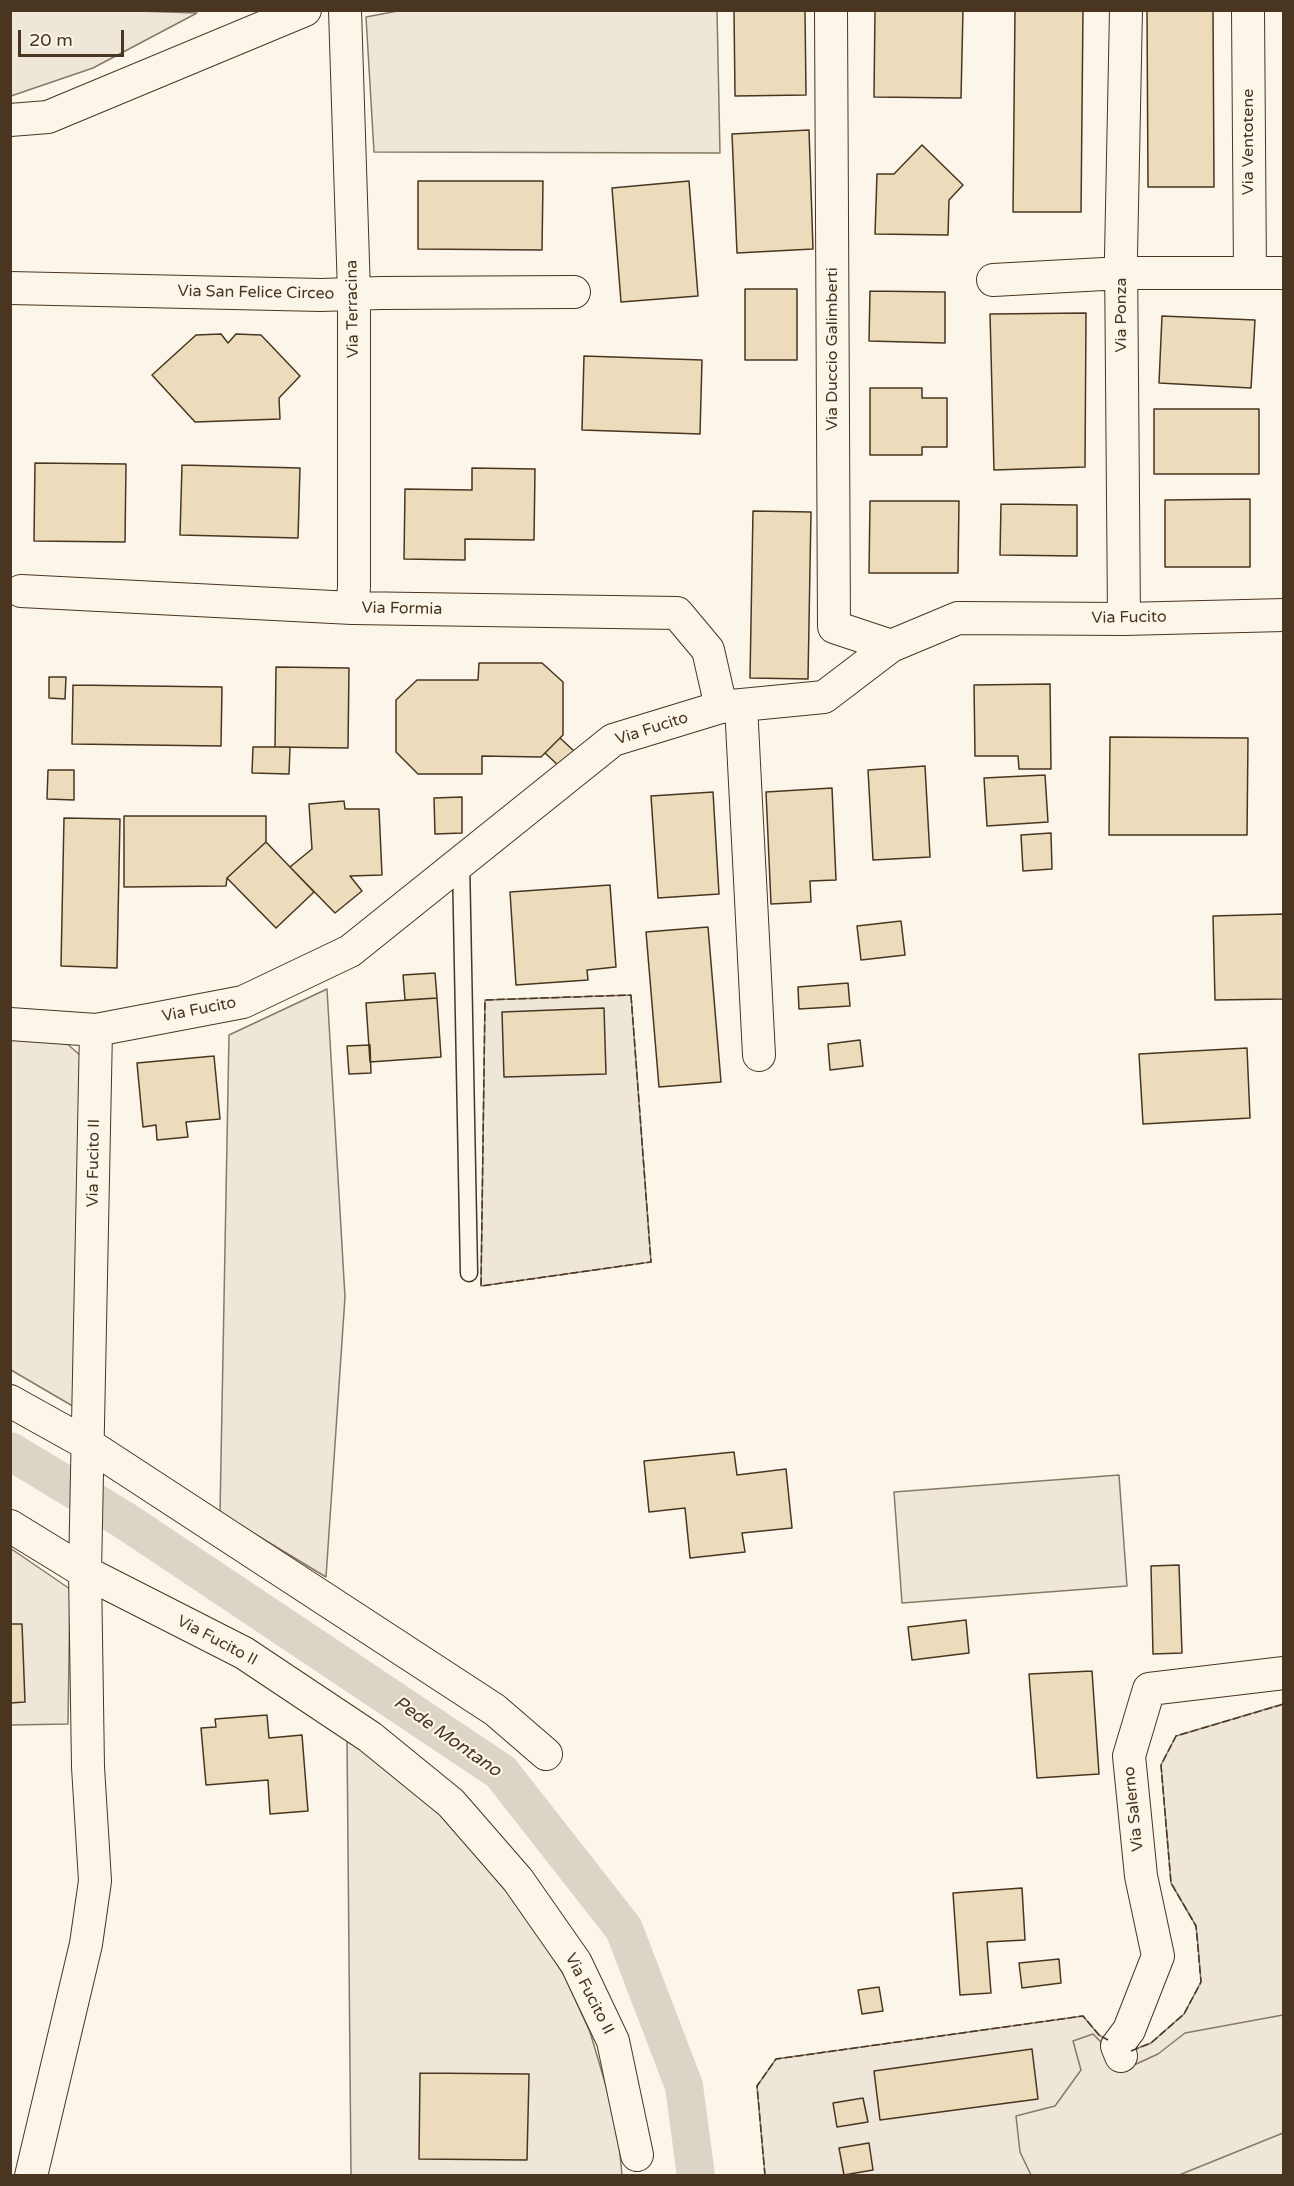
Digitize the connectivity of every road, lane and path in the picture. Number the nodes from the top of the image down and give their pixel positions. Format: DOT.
graph roads {
  1 [pos="305,10"];
  2 [pos="345,10"];
  3 [pos="831,10"];
  4 [pos="1126,10"];
  5 [pos="1248,10"];
  6 [pos="10,120"];
  7 [pos="1122,273"];
  8 [pos="1250,273"];
  9 [pos="1284,273"];
  10 [pos="993,280"];
  11 [pos="10,288"];
  12 [pos="574,292"];
  13 [pos="354,294"];
  14 [pos="21,591"];
  15 [pos="352,609"];
  16 [pos="1284,615"];
  17 [pos="1124,619"];
  18 [pos="891,646"];
  19 [pos="731,706"];
  20 [pos="461,862"];
  21 [pos="10,1024"];
  22 [pos="96,1030"];
  23 [pos="759,1055"];
  24 [pos="469,1273"];
  25 [pos="10,1401"];
  26 [pos="88,1455"];
  27 [pos="10,1526"];
  28 [pos="85,1572"];
  29 [pos="1284,1673"];
  30 [pos="546,1754"];
  31 [pos="1120,2056"];
  32 [pos="637,2155"];
  33 [pos="31,2175"];
  1 -- 6 [label="street"];
  2 -- 13 [label="street, Via Terracina"];
  3 -- 18 [label="street, Via Duccio Galimberti"];
  4 -- 7 [label="street, Via Ponza"];
  5 -- 8 [label="street, Via Ventotene"];
  7 -- 8 [label="street"];
  7 -- 10 [label="street"];
  7 -- 17 [label="street, Via Ponza"];
  8 -- 9 [label="street"];
  11 -- 13 [label="street, Via San Felice Circeo"];
  12 -- 13 [label="street, Via San Felice Circeo"];
  13 -- 15 [label="street, Via Terracina"];
  14 -- 15 [label="street, Via Formia"];
  15 -- 19 [label="street, Via Formia"];
  16 -- 17 [label="street, Via Fucito"];
  17 -- 18 [label="street, Via Fucito"];
  18 -- 19 [label="street, Via Fucito"];
  19 -- 20 [label="street, Via Fucito"];
  19 -- 23 [label="street"];
  20 -- 22 [label="street, Via Fucito"];
  20 -- 24 [label="lane"];
  21 -- 22 [label="street, Via Fucito"];
  22 -- 26 [label="street, Via Fucito II"];
  25 -- 26 [label="street"];
  26 -- 28 [label="street, Via Fucito II"];
  26 -- 30 [label="street"];
  27 -- 28 [label="street"];
  28 -- 32 [label="street, Via Fucito II"];
  28 -- 33 [label="street"];
  29 -- 31 [label="street, Via Salerno"];
}
